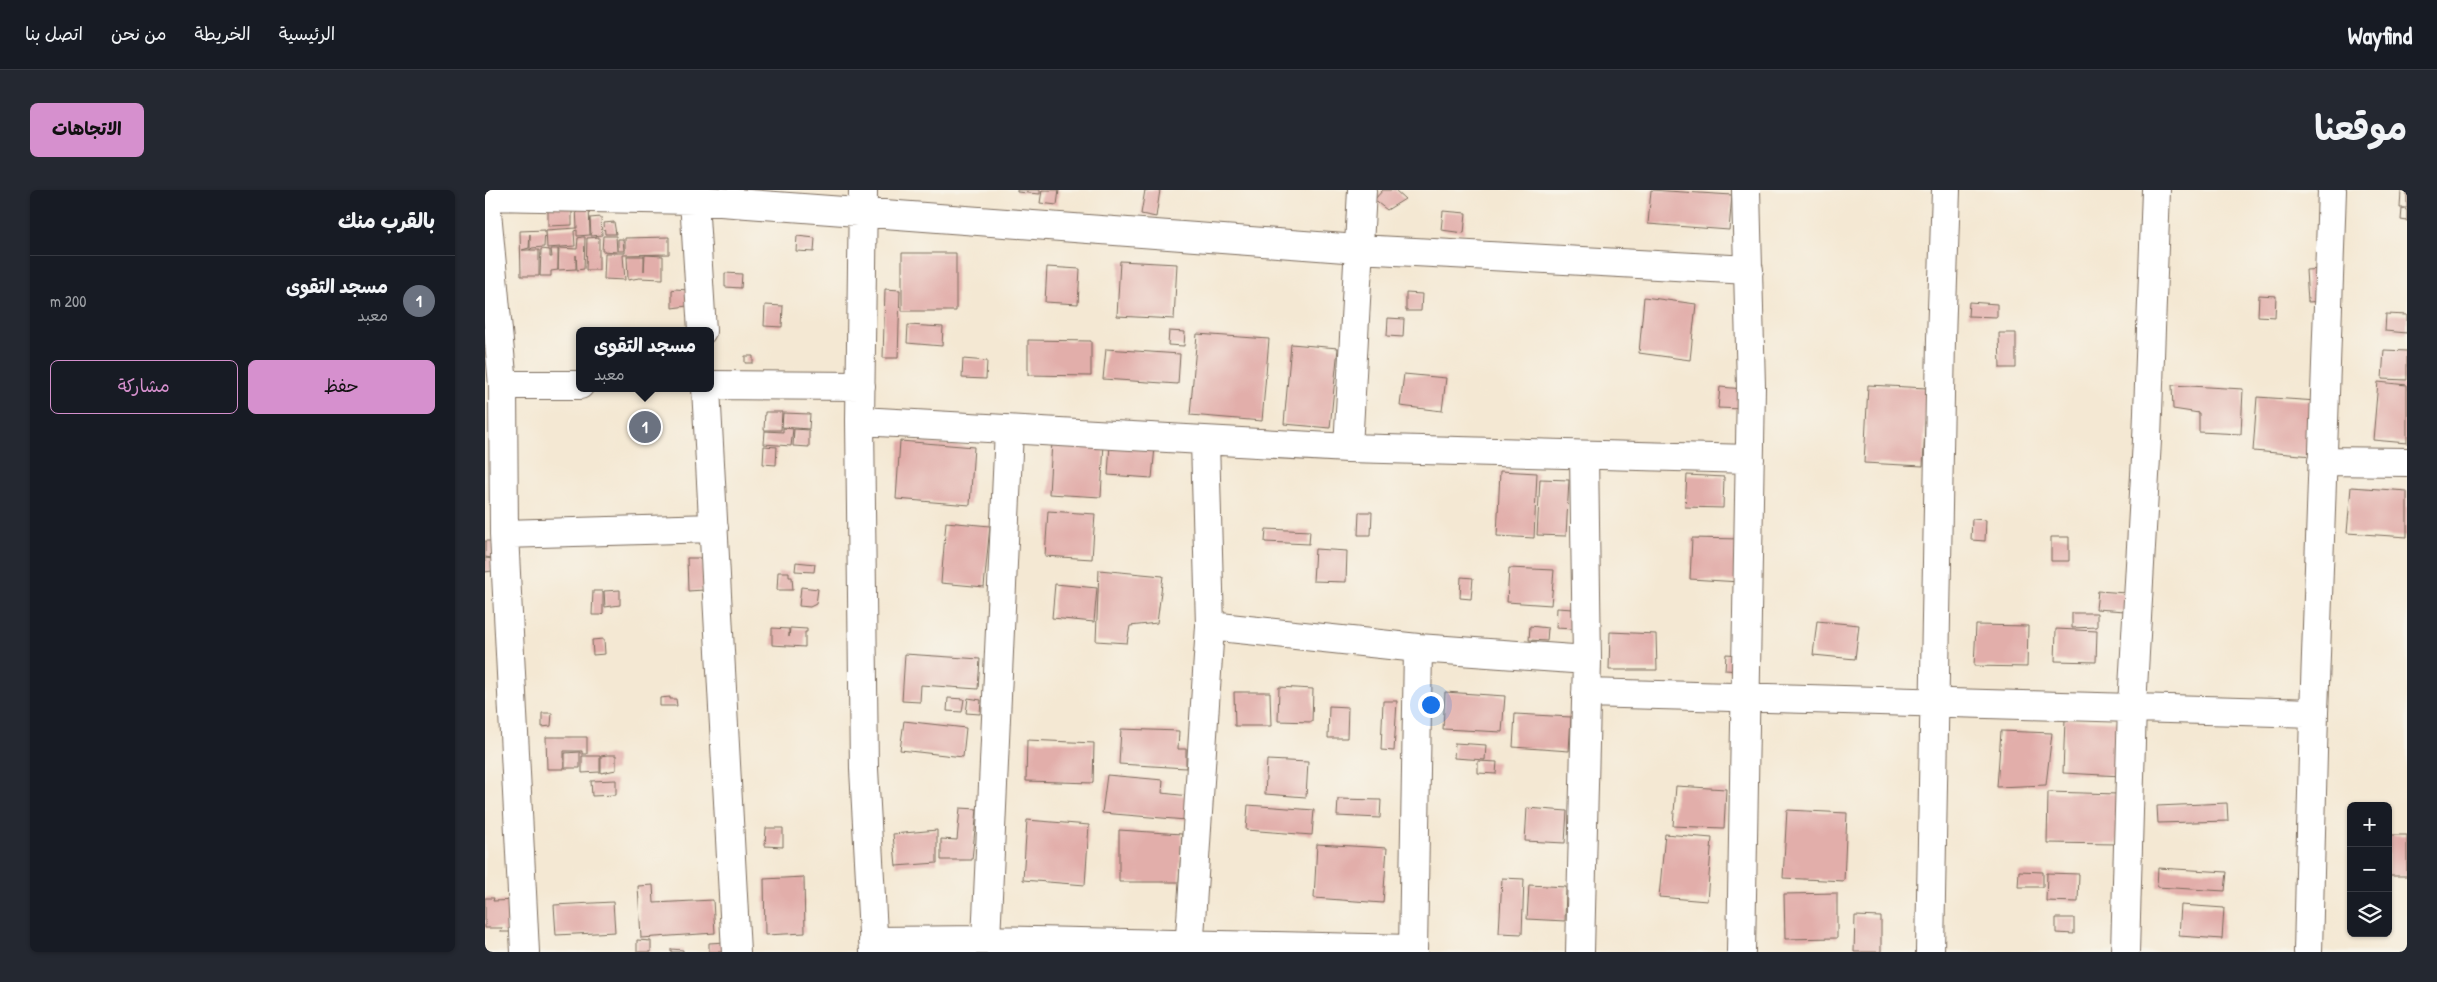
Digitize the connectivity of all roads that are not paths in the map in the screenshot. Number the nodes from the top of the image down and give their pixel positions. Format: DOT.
graph roads {
  1 [pos="485,190"];
  2 [pos="1362,190"];
  3 [pos="1746,190"];
  4 [pos="1946,190"];
  5 [pos="2156,190"];
  6 [pos="2332,190"];
  7 [pos="485,196"];
  8 [pos="694,200"];
  9 [pos="863,202"];
  10 [pos="1358,249"];
  11 [pos="1749,270"];
  12 [pos="702,327"];
  13 [pos="492,346"];
  14 [pos="503,385"];
  15 [pos="576,385"];
  16 [pos="714,385"];
  17 [pos="861,386"];
  18 [pos="706,392"];
  19 [pos="860,421"];
  20 [pos="1009,430"];
  21 [pos="1205,441"];
  22 [pos="1348,448"];
  23 [pos="1583,456"];
  24 [pos="1750,459"];
  25 [pos="2322,462"];
  26 [pos="2407,462"];
  27 [pos="714,528"];
  28 [pos="505,534"];
  29 [pos="497,613"];
  30 [pos="1210,626"];
  31 [pos="1419,648"];
  32 [pos="1587,660"];
  33 [pos="1586,693"];
  34 [pos="1747,697"];
  35 [pos="1934,702"];
  36 [pos="2131,706"];
  37 [pos="2314,713"];
  38 [pos="986,940"];
  39 [pos="874,946"];
  40 [pos="1189,949"];
  41 [pos="1413,951"];
  42 [pos="525,952"];
  43 [pos="736,952"];
  44 [pos="1580,952"];
  45 [pos="1741,952"];
  46 [pos="1930,952"];
  47 [pos="2125,952"];
  48 [pos="2308,952"];
  1 -- 7 [label="street"];
  2 -- 10 [label="street"];
  3 -- 11 [label="street"];
  4 -- 35 [label="street"];
  5 -- 36 [label="street"];
  6 -- 25 [label="street"];
  7 -- 8 [label="street"];
  7 -- 13 [label="street"];
  8 -- 9 [label="street"];
  8 -- 12 [label="street"];
  9 -- 10 [label="street"];
  9 -- 17 [label="street"];
  10 -- 11 [label="street"];
  10 -- 22 [label="street"];
  11 -- 24 [label="street"];
  13 -- 14 [label="street"];
  14 -- 15 [label="street"];
  14 -- 28 [label="street"];
  16 -- 17 [label="street"];
  17 -- 19 [label="street"];
  18 -- 27 [label="street"];
  19 -- 20 [label="street"];
  19 -- 39 [label="street"];
  20 -- 21 [label="street"];
  20 -- 38 [label="street"];
  21 -- 22 [label="street"];
  21 -- 30 [label="street"];
  22 -- 23 [label="street"];
  23 -- 24 [label="street"];
  23 -- 32 [label="street"];
  24 -- 34 [label="street"];
  25 -- 26 [label="street"];
  25 -- 37 [label="street"];
  27 -- 28 [label="street"];
  27 -- 43 [label="street"];
  28 -- 29 [label="street"];
  29 -- 42 [label="street"];
  30 -- 31 [label="street"];
  30 -- 40 [label="street"];
  31 -- 32 [label="street"];
  31 -- 41 [label="street"];
  32 -- 33 [label="street"];
  33 -- 34 [label="street"];
  33 -- 44 [label="street"];
  34 -- 35 [label="street"];
  34 -- 45 [label="street"];
  35 -- 36 [label="street"];
  35 -- 46 [label="street"];
  36 -- 37 [label="street"];
  36 -- 47 [label="street"];
  37 -- 48 [label="street"];
  38 -- 39 [label="street"];
  38 -- 40 [label="street"];
  40 -- 41 [label="street"];
}
